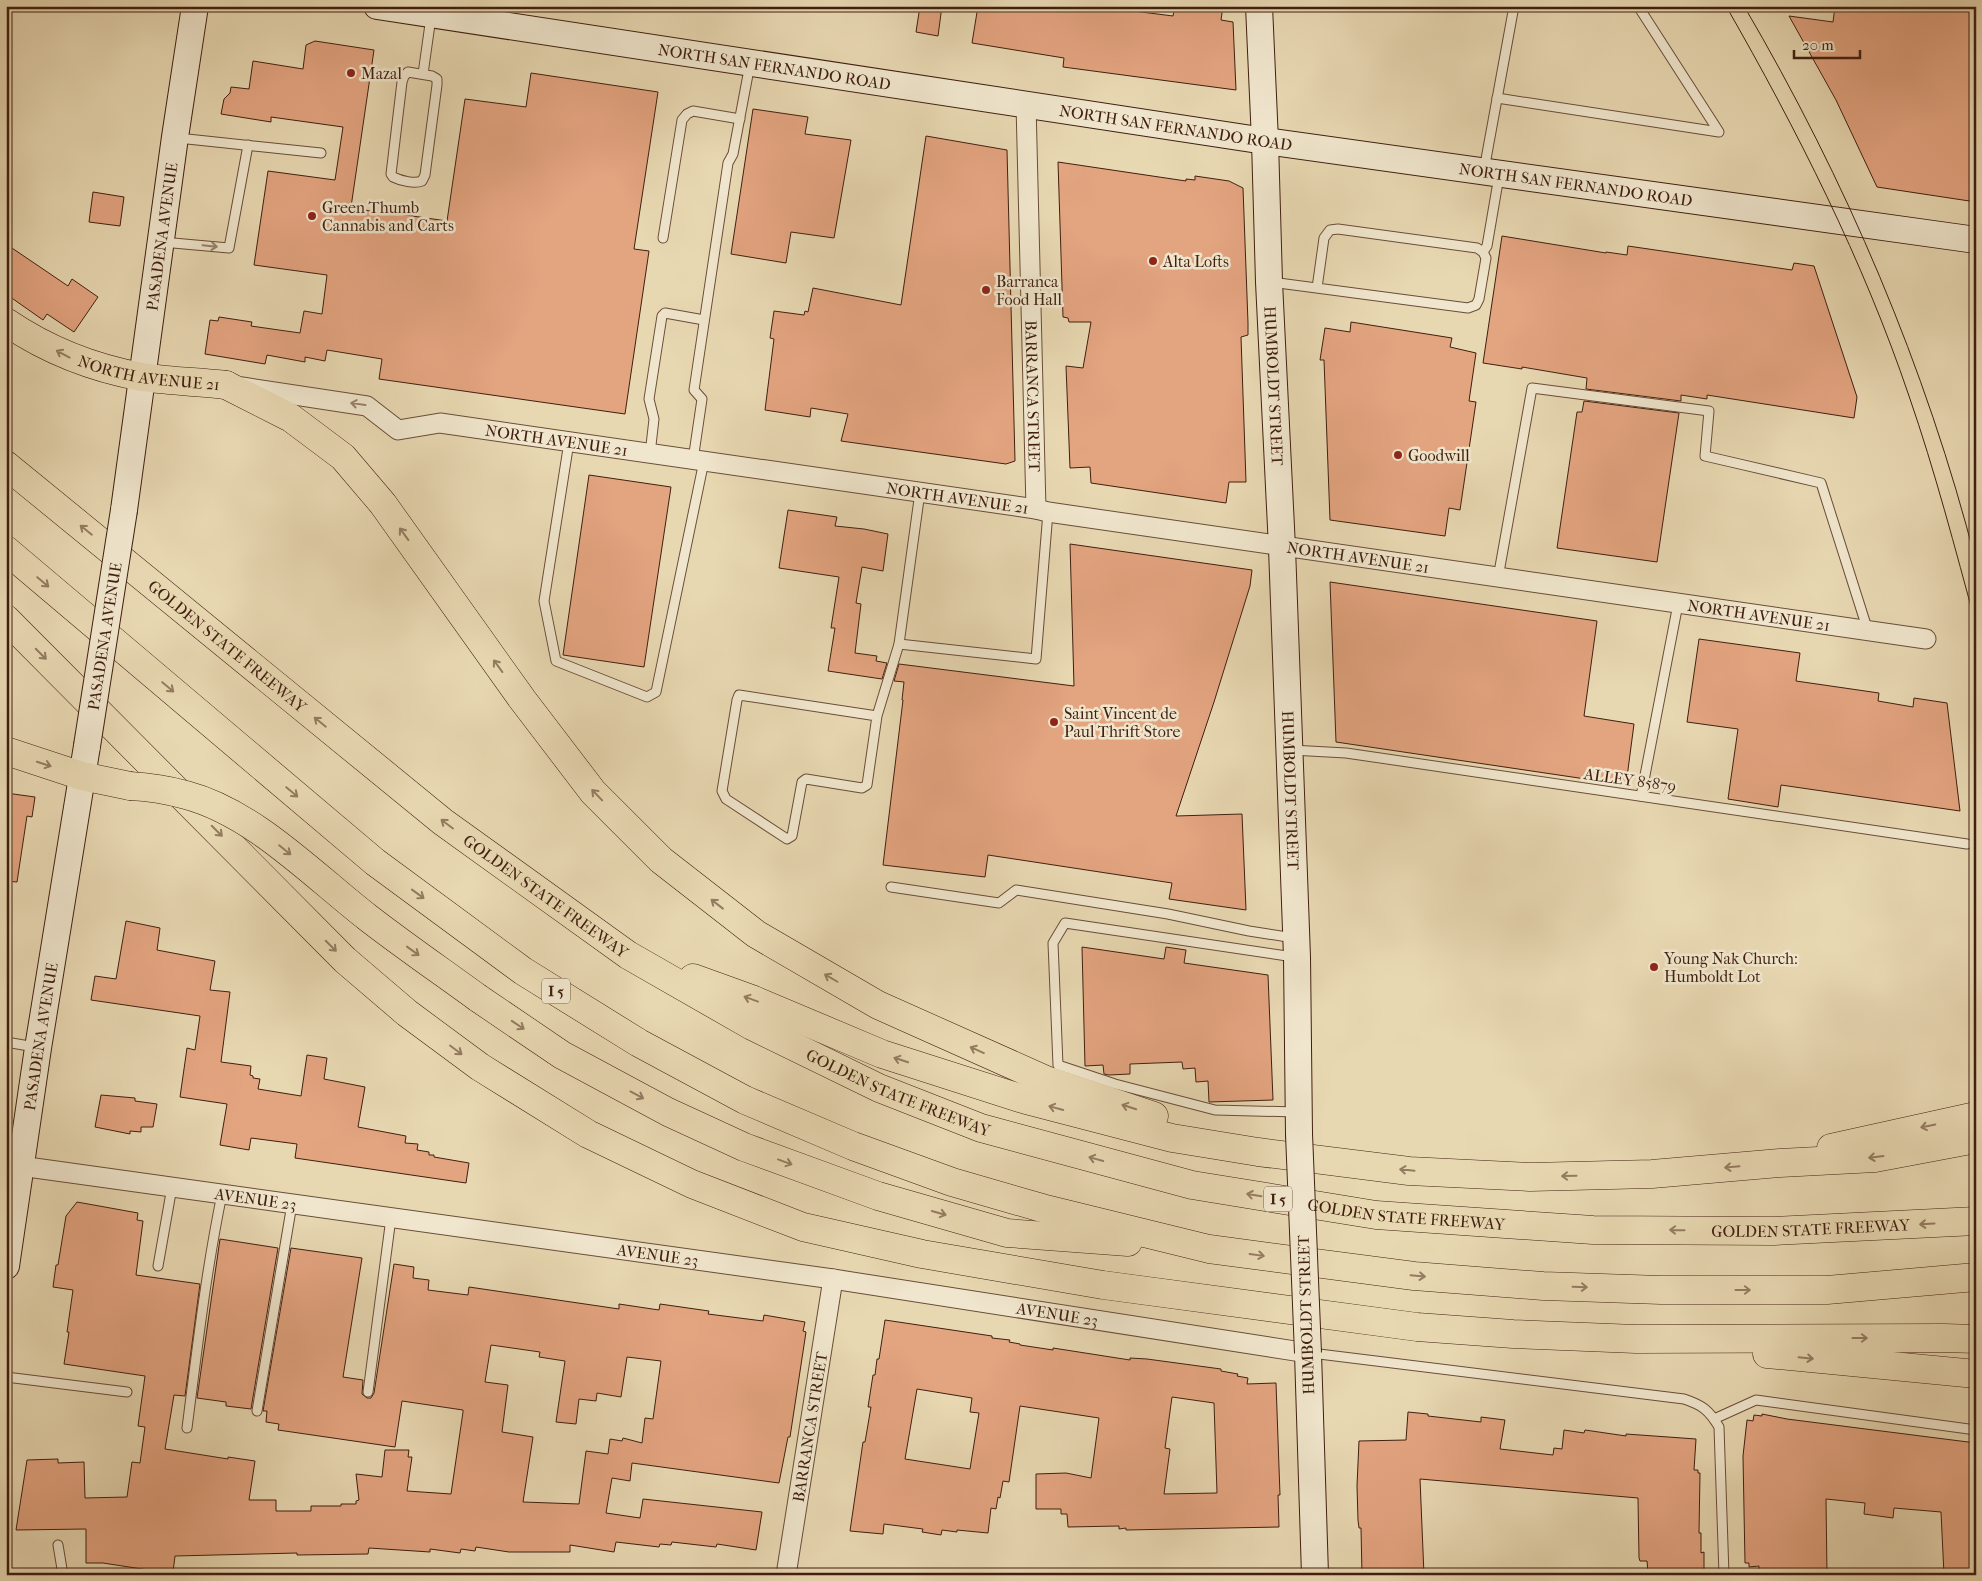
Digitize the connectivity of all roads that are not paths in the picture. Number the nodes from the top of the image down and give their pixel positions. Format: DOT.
graph roads {
  1 [pos="195,6"];
  2 [pos="378,6"];
  3 [pos="1259,6"];
  4 [pos="1514,6"];
  5 [pos="1638,6"];
  6 [pos="431,15"];
  7 [pos="750,64"];
  8 [pos="423,74"];
  9 [pos="1497,98"];
  10 [pos="1026,104"];
  11 [pos="740,119"];
  12 [pos="175,138"];
  13 [pos="1265,141"];
  14 [pos="248,145"];
  15 [pos="321,153"];
  16 [pos="1492,174"];
  17 [pos="663,238"];
  18 [pos="1976,240"];
  19 [pos="162,242"];
  20 [pos="1483,252"];
  21 [pos="1269,282"];
  22 [pos="1317,288"];
  23 [pos="704,320"];
  24 [pos="6,322"];
  25 [pos="143,377"];
  26 [pos="226,385"];
  27 [pos="569,442"];
  28 [pos="650,454"];
  29 [pos="699,461"];
  30 [pos="6,465"];
  31 [pos="920,492"];
  32 [pos="1042,511"];
  33 [pos="1282,548"];
  34 [pos="6,550"];
  35 [pos="1498,578"];
  36 [pos="1678,604"];
  37 [pos="6,619"];
  38 [pos="1868,631"];
  39 [pos="1926,639"];
  40 [pos="900,644"];
  41 [pos="876,716"];
  42 [pos="1290,750"];
  43 [pos="6,751"];
  44 [pos="82,776"];
  45 [pos="1641,796"];
  46 [pos="1967,844"];
  47 [pos="891,887"];
  48 [pos="1297,948"];
  49 [pos="628,955"];
  50 [pos="6,1042"];
  51 [pos="38,1048"];
  52 [pos="1976,1116"];
  53 [pos="1299,1123"];
  54 [pos="1976,1139"];
  55 [pos="1258,1152"];
  56 [pos="1780,1163"];
  57 [pos="13,1165"];
  58 [pos="172,1187"];
  59 [pos="222,1194"];
  60 [pos="292,1204"];
  61 [pos="391,1218"];
  62 [pos="1976,1221"];
  63 [pos="1209,1249"];
  64 [pos="6,1266"];
  65 [pos="158,1266"];
  66 [pos="1976,1277"];
  67 [pos="833,1279"];
  68 [pos="1636,1339"];
  69 [pos="1976,1340"];
  70 [pos="1308,1353"];
  71 [pos="1976,1374"];
  72 [pos="6,1378"];
  73 [pos="126,1392"];
  74 [pos="368,1392"];
  75 [pos="257,1411"];
  76 [pos="1714,1419"];
  77 [pos="188,1428"];
  78 [pos="1976,1430"];
  79 [pos="58,1545"];
  80 [pos="63,1575"];
  81 [pos="786,1575"];
  82 [pos="1315,1575"];
  83 [pos="1724,1575"];
  1 -- 12 [label="main road, PASADENA AVENUE"];
  2 -- 6 [label="main road, NORTH SAN FERNANDO ROAD"];
  3 -- 13 [label="main road, HUMBOLDT STREET"];
  4 -- 9 [label="lane"];
  5 -- 9 [label="lane"];
  6 -- 7 [label="main road, NORTH SAN FERNANDO ROAD"];
  6 -- 8 [label="lane"];
  7 -- 10 [label="main road, NORTH SAN FERNANDO ROAD"];
  7 -- 11 [label="lane"];
  8 -- 8 [label="lane"];
  9 -- 16 [label="lane"];
  10 -- 13 [label="main road, NORTH SAN FERNANDO ROAD"];
  10 -- 32 [label="street, BARRANCA STREET"];
  11 -- 17 [label="lane"];
  11 -- 23 [label="lane"];
  12 -- 14 [label="lane"];
  12 -- 19 [label="main road, PASADENA AVENUE"];
  13 -- 16 [label="main road, NORTH SAN FERNANDO ROAD"];
  13 -- 21 [label="main road, HUMBOLDT STREET"];
  14 -- 15 [label="lane"];
  19 -- 14 [label="lane, one-way"];
  16 -- 18 [label="main road, NORTH SAN FERNANDO ROAD"];
  16 -- 20 [label="lane"];
  19 -- 25 [label="main road, PASADENA AVENUE"];
  20 -- 22 [label="lane"];
  20 -- 22 [label="lane"];
  21 -- 22 [label="lane"];
  21 -- 33 [label="main road, HUMBOLDT STREET"];
  23 -- 28 [label="lane"];
  23 -- 29 [label="lane"];
  25 -- 24 [label="main road, NORTH AVENUE 21, one-way"];
  25 -- 26 [label="main road, NORTH AVENUE 21"];
  25 -- 44 [label="main road, PASADENA AVENUE, bridge"];
  27 -- 26 [label="street, NORTH AVENUE 21, one-way"];
  55 -- 26 [label="main road, one-way"];
  27 -- 28 [label="street, NORTH AVENUE 21"];
  27 -- 29 [label="lane"];
  28 -- 29 [label="street, NORTH AVENUE 21"];
  29 -- 31 [label="street, NORTH AVENUE 21"];
  49 -- 30 [label="main road, GOLDEN STATE FREEWAY / I 5, one-way"];
  31 -- 32 [label="street, NORTH AVENUE 21"];
  31 -- 40 [label="lane"];
  32 -- 33 [label="street, NORTH AVENUE 21"];
  32 -- 40 [label="lane"];
  33 -- 35 [label="street, NORTH AVENUE 21"];
  33 -- 42 [label="main road, HUMBOLDT STREET"];
  34 -- 63 [label="main road, I 5, one-way"];
  35 -- 36 [label="street, NORTH AVENUE 21"];
  35 -- 38 [label="lane"];
  36 -- 38 [label="street, NORTH AVENUE 21"];
  36 -- 45 [label="lane"];
  37 -- 68 [label="main road, one-way"];
  38 -- 39 [label="street, NORTH AVENUE 21"];
  40 -- 41 [label="lane"];
  41 -- 41 [label="lane"];
  42 -- 45 [label="lane, ALLEY 85879"];
  42 -- 48 [label="main road, HUMBOLDT STREET"];
  43 -- 44 [label="main road, one-way"];
  44 -- 51 [label="main road, PASADENA AVENUE"];
  44 -- 63 [label="main road, one-way, bridge"];
  45 -- 46 [label="lane, ALLEY 85879"];
  47 -- 48 [label="lane"];
  48 -- 53 [label="main road, HUMBOLDT STREET"];
  48 -- 53 [label="lane"];
  55 -- 49 [label="main road, one-way"];
  62 -- 49 [label="main road, GOLDEN STATE FREEWAY / I 5, one-way"];
  50 -- 51 [label="lane"];
  51 -- 57 [label="main road, PASADENA AVENUE"];
  52 -- 56 [label="main road, one-way"];
  53 -- 70 [label="main road, HUMBOLDT STREET, bridge"];
  54 -- 56 [label="main road, one-way"];
  56 -- 55 [label="main road, one-way"];
  57 -- 58 [label="street, AVENUE 23"];
  57 -- 64 [label="main road, PASADENA AVENUE"];
  58 -- 59 [label="street, AVENUE 23"];
  58 -- 65 [label="lane"];
  59 -- 60 [label="street, AVENUE 23"];
  59 -- 77 [label="lane"];
  60 -- 61 [label="street, AVENUE 23"];
  60 -- 75 [label="lane"];
  61 -- 67 [label="street, AVENUE 23"];
  61 -- 74 [label="lane"];
  63 -- 66 [label="main road, I 5, one-way"];
  67 -- 70 [label="street, AVENUE 23"];
  67 -- 81 [label="street, BARRANCA STREET"];
  68 -- 69 [label="main road, one-way"];
  68 -- 71 [label="main road, one-way"];
  70 -- 76 [label="lane"];
  70 -- 82 [label="main road, HUMBOLDT STREET"];
  72 -- 73 [label="lane"];
  76 -- 78 [label="lane"];
  76 -- 83 [label="lane"];
  79 -- 80 [label="lane"];
}
